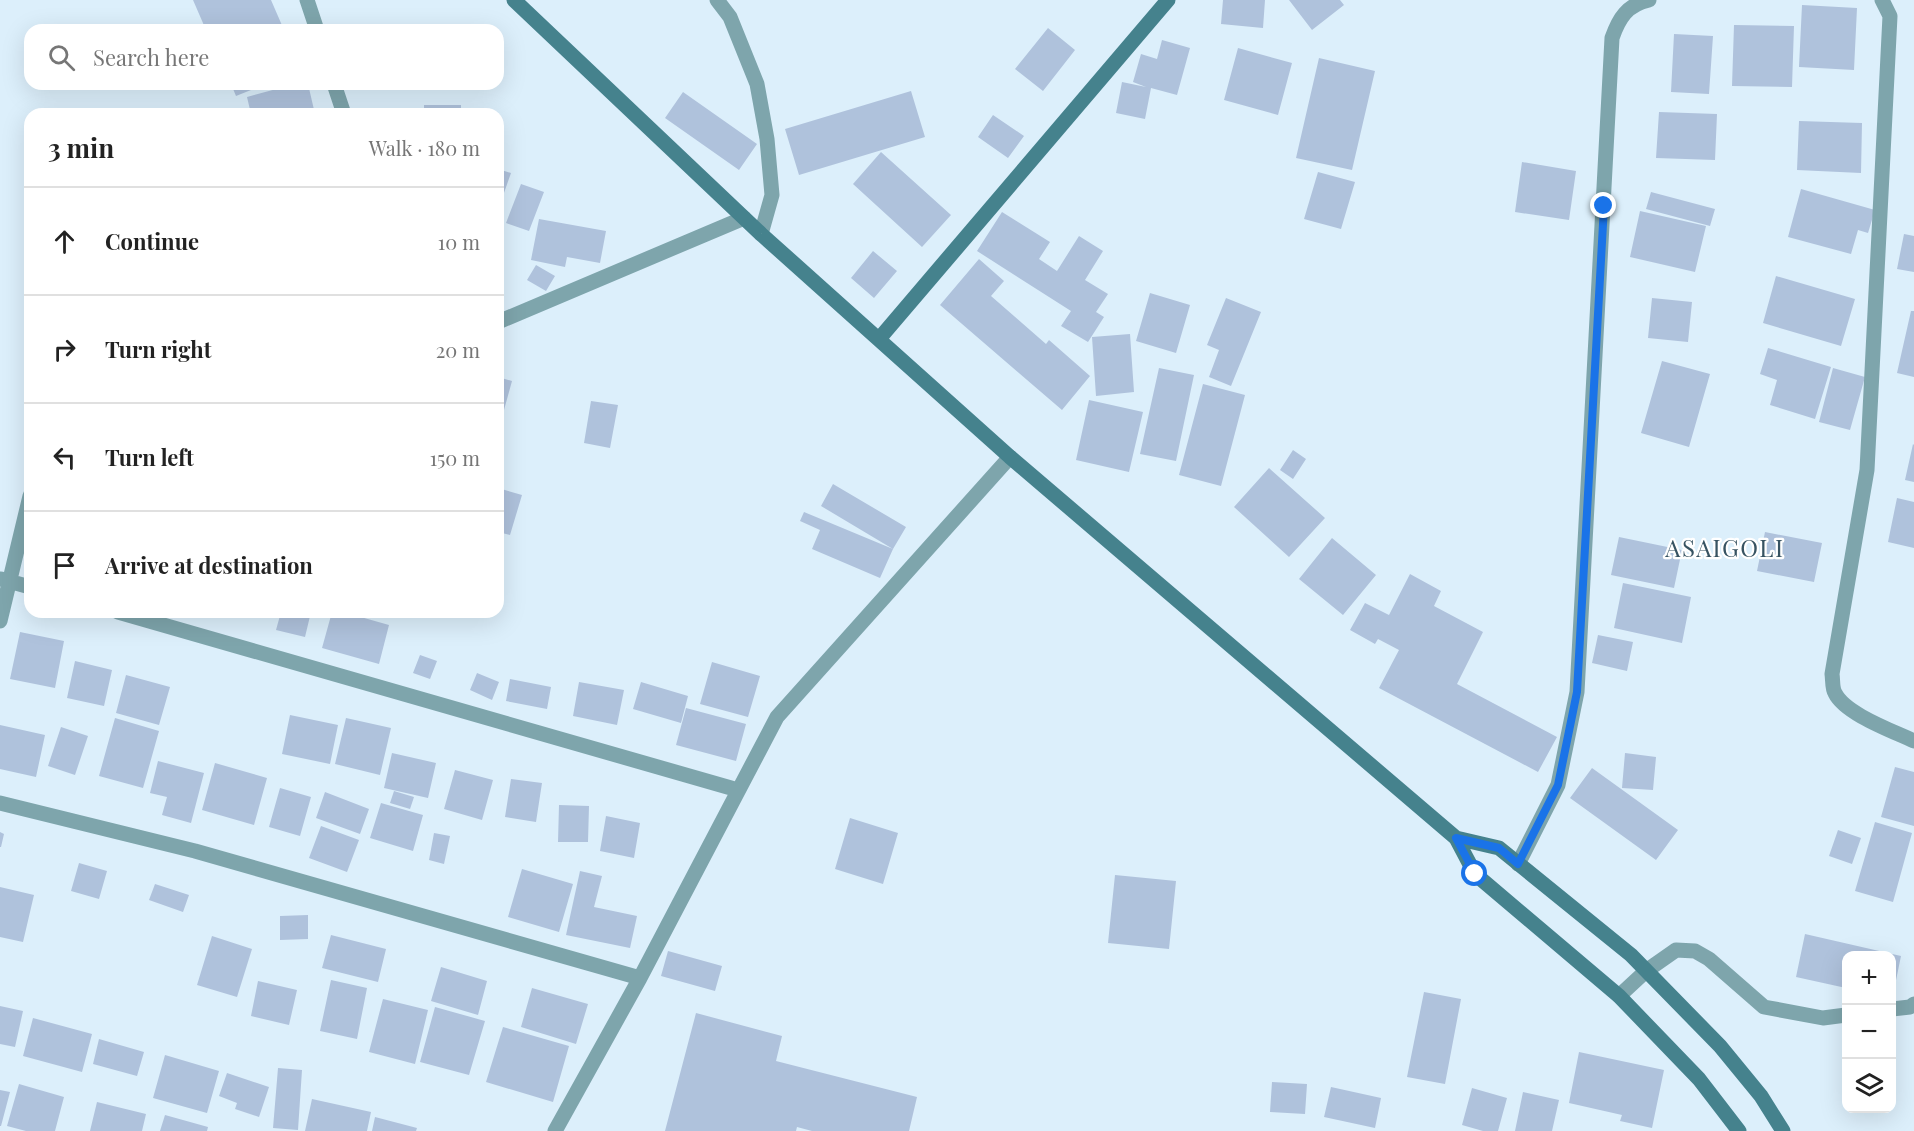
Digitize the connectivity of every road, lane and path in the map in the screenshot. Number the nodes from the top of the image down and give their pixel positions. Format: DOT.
graph roads {
  1 [pos="307,0"];
  2 [pos="514,0"];
  3 [pos="717,0"];
  4 [pos="1168,0"];
  5 [pos="1649,0"];
  6 [pos="1882,0"];
  7 [pos="315,24"];
  8 [pos="336,90"];
  9 [pos="342,108"];
  10 [pos="744,218"];
  11 [pos="761,234"];
  12 [pos="504,319"];
  13 [pos="879,339"];
  14 [pos="1010,457"];
  15 [pos="24,516"];
  16 [pos="5,580"];
  17 [pos="24,585"];
  18 [pos="139,618"];
  19 [pos="0,621"];
  20 [pos="1914,741"];
  21 [pos="738,790"];
  22 [pos="0,803"];
  23 [pos="1456,838"];
  24 [pos="1518,864"];
  25 [pos="1646,971"];
  26 [pos="640,978"];
  27 [pos="1619,996"];
  28 [pos="1914,1004"];
  29 [pos="1896,1008"];
  30 [pos="1842,1016"];
  31 [pos="555,1131"];
  32 [pos="1739,1131"];
  33 [pos="1783,1131"];
  1 -- 7 [label="street"];
  2 -- 10 [label="main road"];
  3 -- 11 [label="street"];
  4 -- 13 [label="main road"];
  5 -- 24 [label="street"];
  6 -- 20 [label="street"];
  8 -- 9 [label="street"];
  10 -- 11 [label="main road"];
  10 -- 12 [label="street"];
  11 -- 13 [label="main road"];
  13 -- 14 [label="main road"];
  14 -- 21 [label="street"];
  14 -- 23 [label="main road"];
  15 -- 16 [label="street"];
  16 -- 17 [label="street"];
  16 -- 19 [label="street"];
  18 -- 21 [label="street"];
  21 -- 26 [label="street"];
  22 -- 26 [label="street"];
  23 -- 24 [label="main road"];
  23 -- 27 [label="main road"];
  24 -- 25 [label="main road"];
  25 -- 27 [label="street"];
  25 -- 30 [label="street"];
  25 -- 33 [label="main road"];
  26 -- 31 [label="street"];
  27 -- 32 [label="main road"];
  28 -- 29 [label="street"];
}
